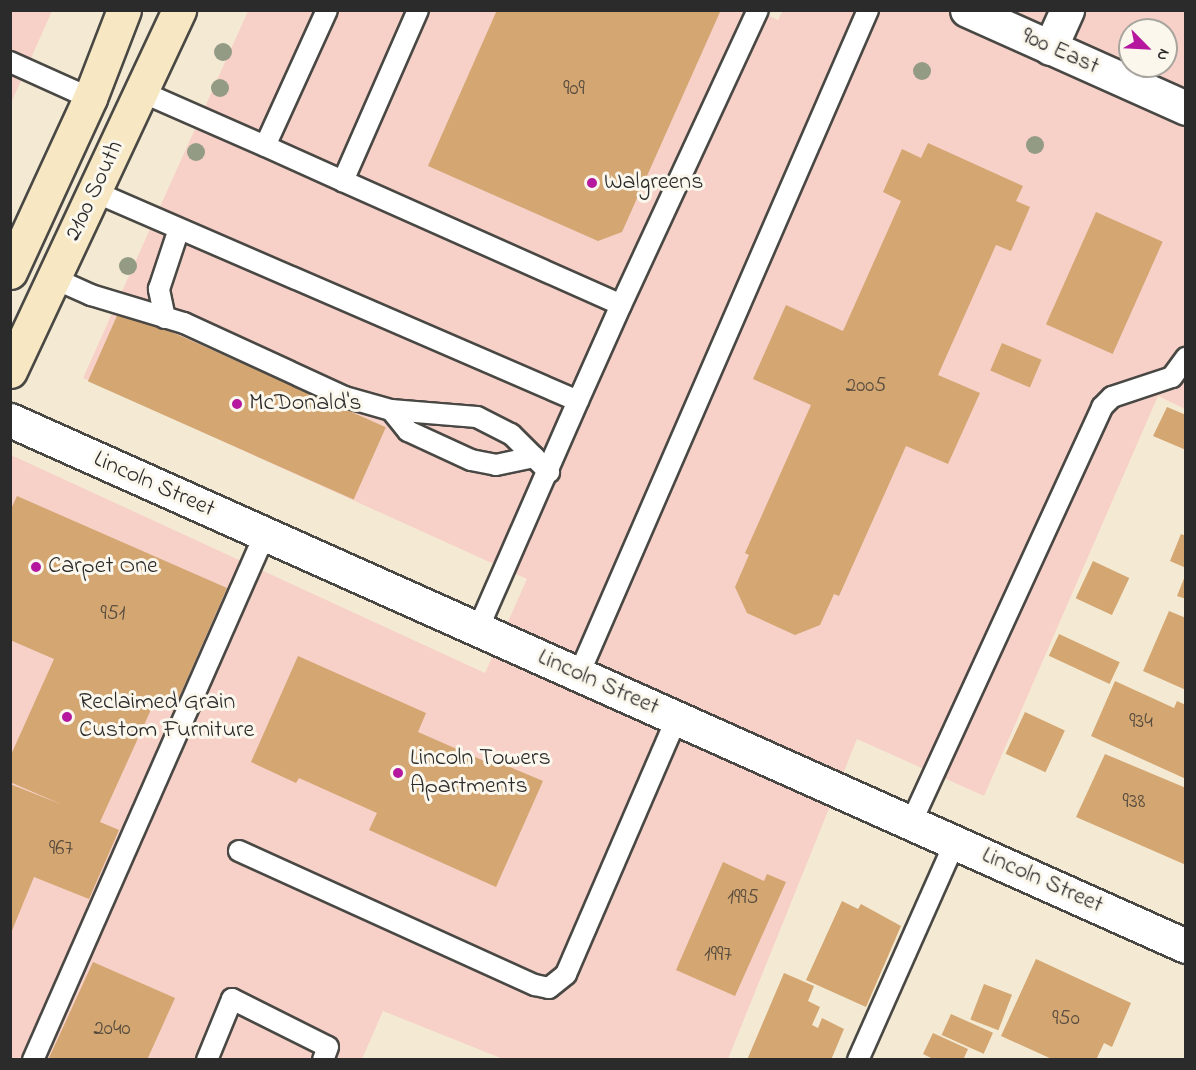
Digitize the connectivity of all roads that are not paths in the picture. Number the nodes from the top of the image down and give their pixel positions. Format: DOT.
graph roads {
  1 [pos="124,10"];
  2 [pos="179,10"];
  3 [pos="327,10"];
  4 [pos="418,10"];
  5 [pos="758,10"];
  6 [pos="868,10"];
  7 [pos="967,10"];
  8 [pos="1067,10"];
  9 [pos="1050,48"];
  10 [pos="10,62"];
  11 [pos="142,92"];
  12 [pos="90,98"];
  13 [pos="1185,108"];
  14 [pos="265,146"];
  15 [pos="343,181"];
  16 [pos="95,192"];
  17 [pos="179,229"];
  18 [pos="10,272"];
  19 [pos="54,278"];
  20 [pos="621,305"];
  21 [pos="165,318"];
  22 [pos="1185,358"];
  23 [pos="10,370"];
  24 [pos="578,401"];
  25 [pos="391,410"];
  26 [pos="10,420"];
  27 [pos="534,457"];
  28 [pos="549,472"];
  29 [pos="265,534"];
  30 [pos="478,629"];
  31 [pos="579,674"];
  32 [pos="677,718"];
  33 [pos="911,823"];
  34 [pos="955,842"];
  35 [pos="239,851"];
  36 [pos="1185,946"];
  37 [pos="33,1059"];
  38 [pos="207,1059"];
  39 [pos="323,1059"];
  40 [pos="858,1059"];
  1 -- 12 [label="main road, 2100 South"];
  2 -- 11 [label="main road, 2100 South"];
  3 -- 14 [label="lane"];
  4 -- 15 [label="lane"];
  5 -- 20 [label="lane"];
  6 -- 31 [label="lane"];
  7 -- 9 [label="street, 900 East"];
  8 -- 9 [label="street"];
  9 -- 13 [label="street, 900 East"];
  10 -- 12 [label="lane"];
  11 -- 14 [label="lane"];
  11 -- 16 [label="main road, 2100 South"];
  12 -- 18 [label="main road, 2100 South"];
  14 -- 15 [label="lane"];
  15 -- 20 [label="lane"];
  16 -- 17 [label="lane"];
  16 -- 19 [label="main road, 2100 South"];
  17 -- 21 [label="lane"];
  17 -- 24 [label="lane"];
  19 -- 21 [label="lane"];
  19 -- 23 [label="main road, 2100 South"];
  20 -- 24 [label="lane"];
  21 -- 25 [label="lane"];
  22 -- 33 [label="lane"];
  24 -- 28 [label="lane"];
  25 -- 27 [label="lane"];
  25 -- 27 [label="lane"];
  26 -- 29 [label="street, Lincoln Street"];
  27 -- 28 [label="lane"];
  28 -- 30 [label="lane"];
  29 -- 30 [label="street, Lincoln Street"];
  29 -- 37 [label="lane"];
  30 -- 31 [label="street, Lincoln Street"];
  31 -- 32 [label="street, Lincoln Street"];
  32 -- 33 [label="street, Lincoln Street"];
  32 -- 35 [label="lane"];
  33 -- 34 [label="street, Lincoln Street"];
  34 -- 36 [label="street, Lincoln Street"];
  34 -- 40 [label="lane"];
  38 -- 39 [label="lane"];
}
